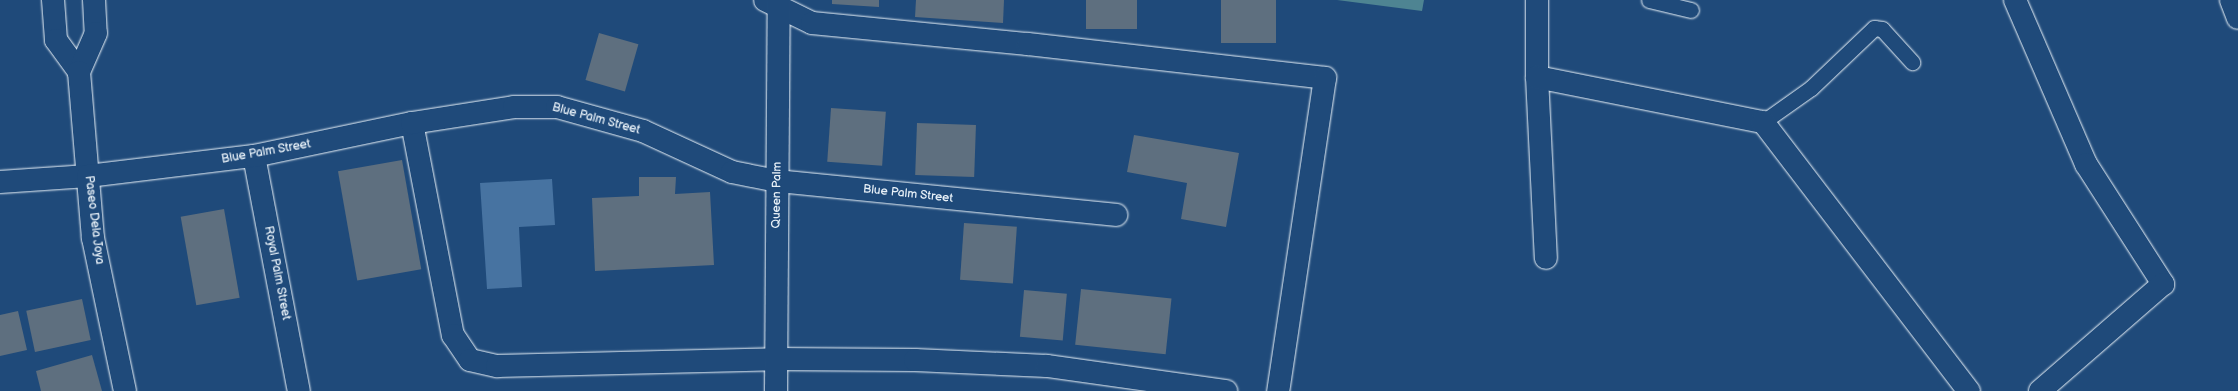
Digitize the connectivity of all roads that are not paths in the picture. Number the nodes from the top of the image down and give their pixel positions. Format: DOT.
graph roads {
  1 [pos="53,0"];
  2 [pos="94,0"];
  3 [pos="1537,0"];
  4 [pos="1649,0"];
  5 [pos="2016,0"];
  6 [pos="2231,0"];
  7 [pos="775,3"];
  8 [pos="1691,10"];
  9 [pos="2238,18"];
  10 [pos="1912,62"];
  11 [pos="79,72"];
  12 [pos="1537,77"];
  13 [pos="1763,122"];
  14 [pos="412,123"];
  15 [pos="254,156"];
  16 [pos="88,176"];
  17 [pos="0,182"];
  18 [pos="778,182"];
  19 [pos="1116,215"];
  20 [pos="1546,258"];
  21 [pos="776,359"];
  22 [pos="125,391"];
  23 [pos="299,391"];
  24 [pos="776,391"];
  25 [pos="1226,391"];
  26 [pos="1278,391"];
  27 [pos="1969,391"];
  28 [pos="2040,391"];
  1 -- 11 [label="street"];
  2 -- 11 [label="street, Paseo Dela Joya"];
  3 -- 12 [label="street"];
  4 -- 8 [label="lane"];
  5 -- 28 [label="street"];
  6 -- 9 [label="street"];
  7 -- 18 [label="street, Queen Palm"];
  7 -- 26 [label="street"];
  10 -- 13 [label="lane"];
  11 -- 16 [label="street, Paseo Dela Joya"];
  12 -- 13 [label="street"];
  12 -- 20 [label="street"];
  13 -- 27 [label="street"];
  14 -- 15 [label="street, Blue Palm Street"];
  14 -- 18 [label="street, Blue Palm Street"];
  14 -- 21 [label="street"];
  15 -- 16 [label="street, Blue Palm Street"];
  15 -- 23 [label="street, Royal Palm Street"];
  16 -- 17 [label="street, Blue Palm Street"];
  16 -- 22 [label="street, Paseo Dela Joya"];
  18 -- 19 [label="street, Blue Palm Street"];
  18 -- 21 [label="street, Queen Palm"];
  21 -- 24 [label="street, Queen Palm"];
  21 -- 25 [label="street"];
}
